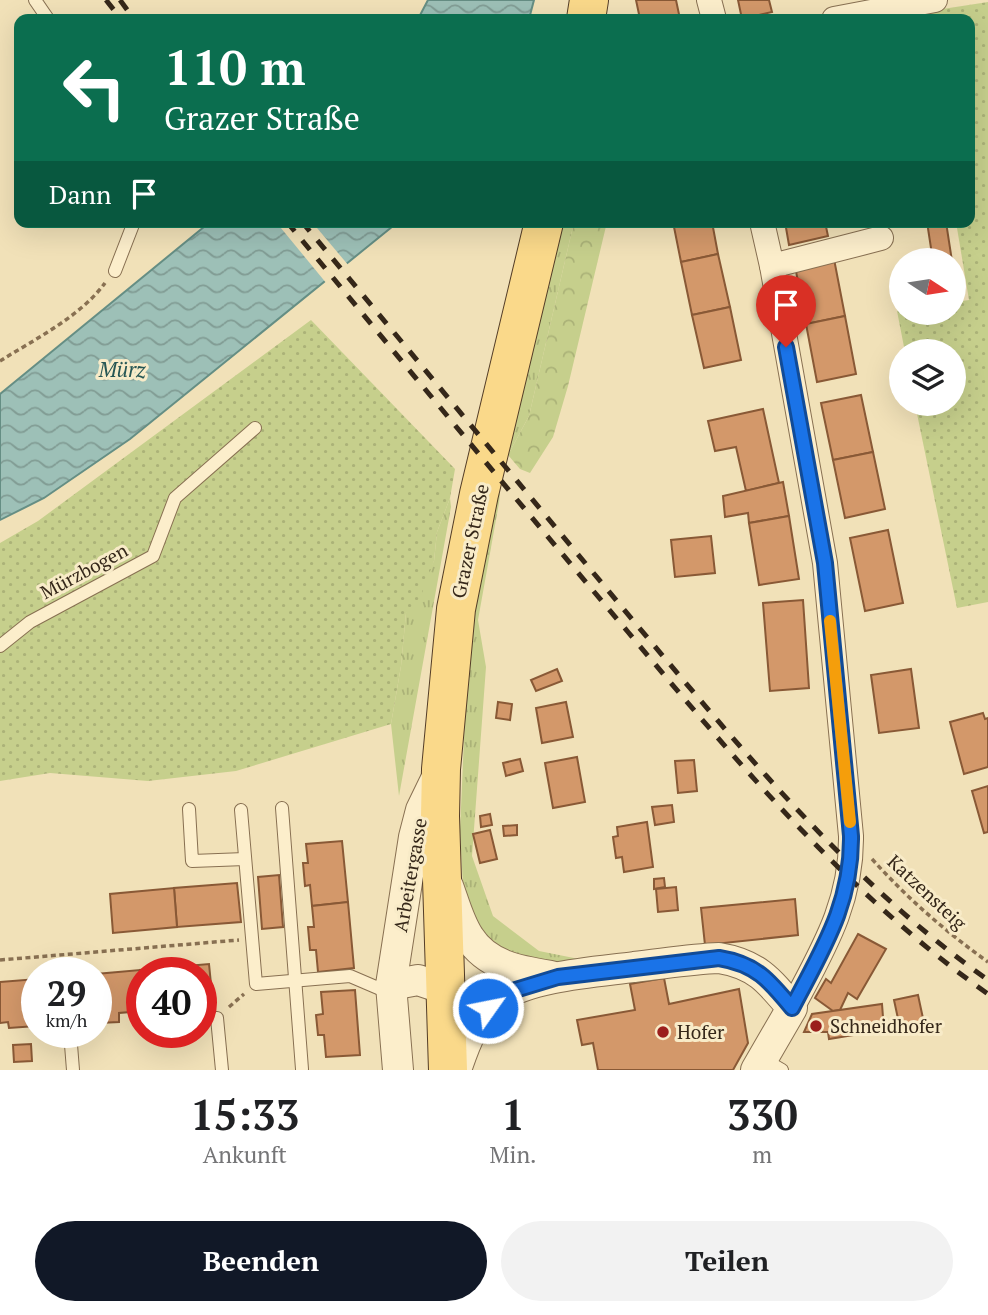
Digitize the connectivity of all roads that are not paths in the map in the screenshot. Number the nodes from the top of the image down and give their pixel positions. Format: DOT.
graph roads {
  1 [pos="935,0"];
  2 [pos="861,14"];
  3 [pos="132,228"];
  4 [pos="543,228"];
  5 [pos="763,228"];
  6 [pos="881,238"];
  7 [pos="772,266"];
  8 [pos="115,271"];
  9 [pos="255,428"];
  10 [pos="0,646"];
  11 [pos="441,769"];
  12 [pos="282,808"];
  13 [pos="189,809"];
  14 [pos="241,810"];
  15 [pos="245,859"];
  16 [pos="440,866"];
  17 [pos="558,977"];
  18 [pos="295,981"];
  19 [pos="392,989"];
  20 [pos="445,989"];
  21 [pos="792,1008"];
  22 [pos="217,1018"];
  23 [pos="72,1048"];
  24 [pos="767,1066"];
  25 [pos="302,1069"];
  26 [pos="74,1070"];
  27 [pos="222,1070"];
  28 [pos="398,1070"];
  29 [pos="448,1070"];
  30 [pos="456,1070"];
  1 -- 2 [label="street"];
  3 -- 8 [label="lane"];
  4 -- 11 [label="main road, Grazer Straße"];
  5 -- 7 [label="street"];
  6 -- 7 [label="street"];
  7 -- 21 [label="street"];
  9 -- 10 [label="lane, Mürzbogen"];
  11 -- 16 [label="main road, Grazer Straße"];
  11 -- 19 [label="street, Arbeitergasse"];
  12 -- 18 [label="lane"];
  13 -- 15 [label="lane"];
  14 -- 15 [label="lane"];
  15 -- 18 [label="lane"];
  16 -- 17 [label="street, Grazer Straße"];
  16 -- 20 [label="main road, Grazer Straße"];
  17 -- 21 [label="street, Grazer Straße"];
  17 -- 30 [label="street, Grazer Straße"];
  18 -- 19 [label="lane"];
  18 -- 25 [label="lane"];
  19 -- 20 [label="street"];
  19 -- 28 [label="street, Arbeitergasse"];
  20 -- 29 [label="main road, Grazer Straße"];
  21 -- 24 [label="street"];
  22 -- 27 [label="lane"];
  23 -- 26 [label="lane"];
}
